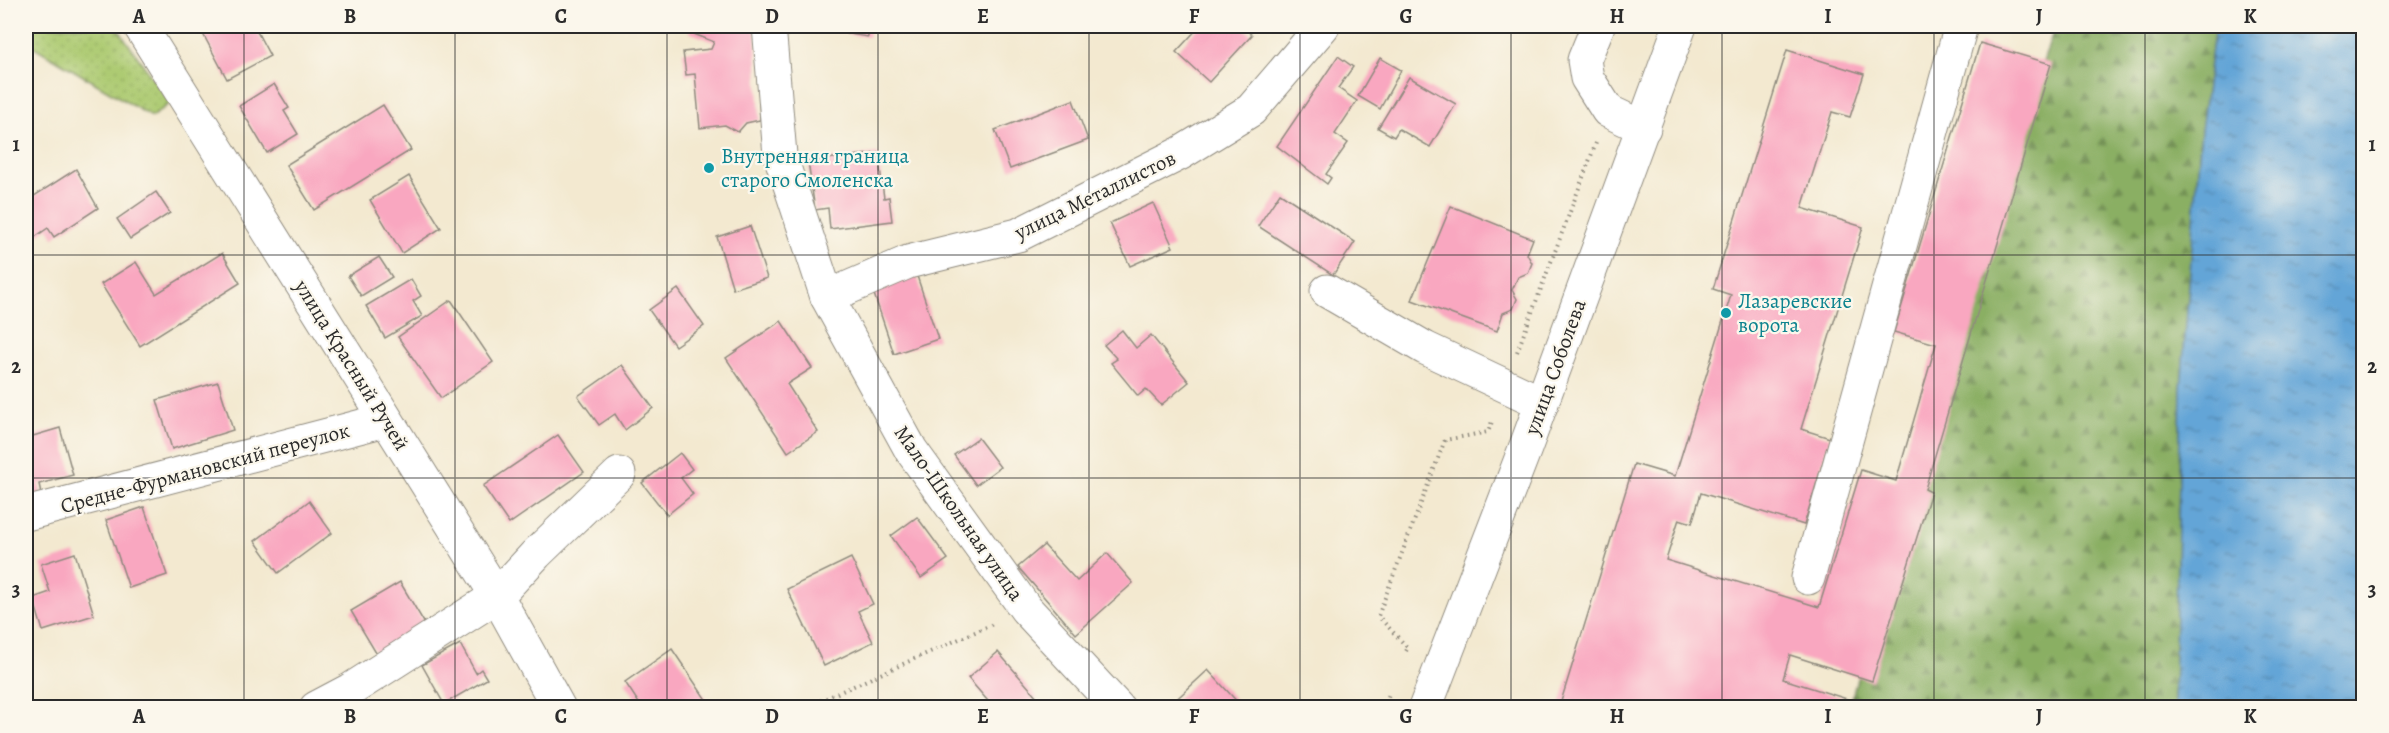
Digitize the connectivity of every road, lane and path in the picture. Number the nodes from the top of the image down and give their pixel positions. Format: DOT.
graph roads {
  1 [pos="140,26"];
  2 [pos="769,26"];
  3 [pos="1323,26"];
  4 [pos="1598,26"];
  5 [pos="1680,26"];
  6 [pos="1961,26"];
  7 [pos="1644,128"];
  8 [pos="1327,291"];
  9 [pos="827,297"];
  10 [pos="1542,403"];
  11 [pos="385,420"];
  12 [pos="619,474"];
  13 [pos="26,514"];
  14 [pos="1808,578"];
  15 [pos="497,596"];
  16 [pos="1026,609"];
  17 [pos="316,708"];
  18 [pos="559,708"];
  19 [pos="804,708"];
  20 [pos="1119,708"];
  21 [pos="1425,708"];
  1 -- 11 [label="street, улица Красный Ручей"];
  2 -- 9 [label="street, Мало-Школьная улица"];
  3 -- 9 [label="street, улица Металлистов"];
  4 -- 7 [label="street"];
  5 -- 7 [label="street, улица Соболева"];
  6 -- 14 [label="street"];
  7 -- 10 [label="street, улица Соболева"];
  8 -- 10 [label="street"];
  9 -- 16 [label="street, Мало-Школьная улица"];
  10 -- 21 [label="street, улица Соболева"];
  11 -- 13 [label="street, Средне-Фурмановский переулок"];
  11 -- 15 [label="street, улица Красный Ручей"];
  12 -- 15 [label="street"];
  15 -- 17 [label="street"];
  15 -- 18 [label="street, улица Красный Ручей"];
  16 -- 19 [label="path"];
  16 -- 20 [label="street, Мало-Школьная улица"];
}
